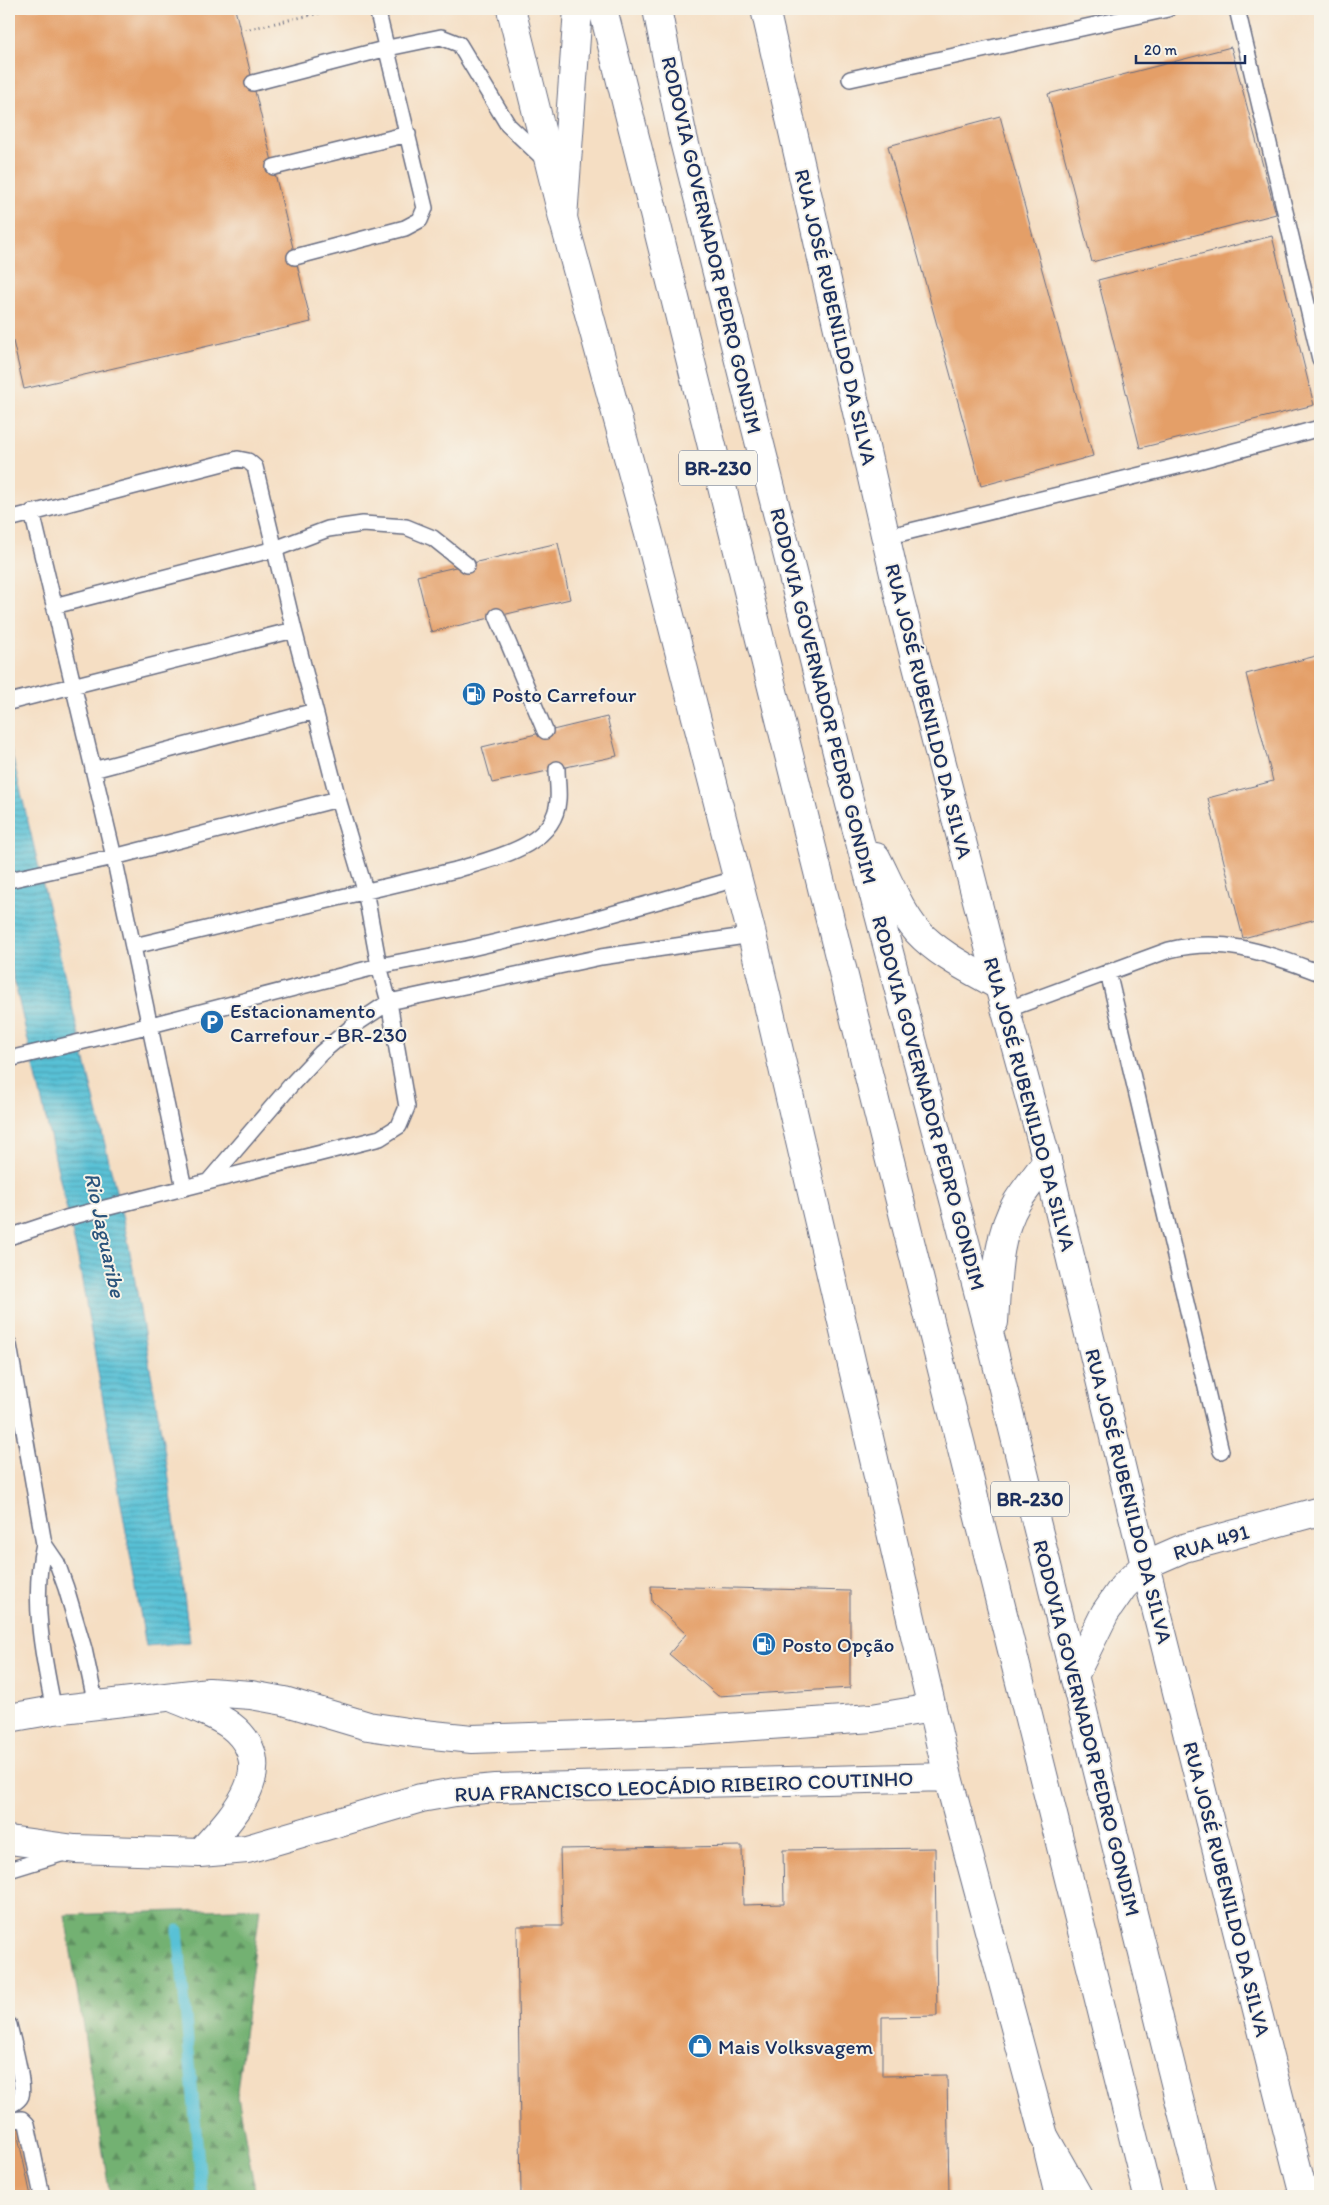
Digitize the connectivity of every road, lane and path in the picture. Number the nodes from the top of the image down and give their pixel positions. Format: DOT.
graph roads {
  1 [pos="338,9"];
  2 [pos="377,9"];
  3 [pos="511,9"];
  4 [pos="578,9"];
  5 [pos="603,9"];
  6 [pos="657,9"];
  7 [pos="765,9"];
  8 [pos="1168,9"];
  9 [pos="1237,9"];
  10 [pos="240,31"];
  11 [pos="388,48"];
  12 [pos="850,79"];
  13 [pos="253,82"];
  14 [pos="408,134"];
  15 [pos="550,165"];
  16 [pos="274,167"];
  17 [pos="563,218"];
  18 [pos="295,257"];
  19 [pos="1320,359"];
  20 [pos="1320,428"];
  21 [pos="32,512"];
  22 [pos="9,519"];
  23 [pos="886,537"];
  24 [pos="275,549"];
  25 [pos="467,565"];
  26 [pos="54,606"];
  27 [pos="497,616"];
  28 [pos="294,630"];
  29 [pos="73,687"];
  30 [pos="9,702"];
  31 [pos="315,711"];
  32 [pos="545,731"];
  33 [pos="557,769"];
  34 [pos="94,770"];
  35 [pos="338,799"];
  36 [pos="850,804"];
  37 [pos="114,856"];
  38 [pos="736,879"];
  39 [pos="9,880"];
  40 [pos="364,890"];
  41 [pos="752,935"];
  42 [pos="134,946"];
  43 [pos="379,966"];
  44 [pos="1108,972"];
  45 [pos="1320,973"];
  46 [pos="1002,998"];
  47 [pos="388,1002"];
  48 [pos="151,1025"];
  49 [pos="9,1059"];
  50 [pos="1047,1161"];
  51 [pos="208,1182"];
  52 [pos="184,1188"];
  53 [pos="9,1236"];
  54 [pos="9,1345"];
  55 [pos="993,1348"];
  56 [pos="1221,1451"];
  57 [pos="1320,1511"];
  58 [pos="44,1544"];
  59 [pos="1146,1565"];
  60 [pos="1074,1676"];
  61 [pos="169,1696"];
  62 [pos="96,1705"];
  63 [pos="932,1708"];
  64 [pos="54,1710"];
  65 [pos="9,1718"];
  66 [pos="948,1777"];
  67 [pos="9,1840"];
  68 [pos="75,1849"];
  69 [pos="200,1853"];
  70 [pos="9,1870"];
  71 [pos="9,2025"];
  72 [pos="9,2106"];
  73 [pos="9,2120"];
  74 [pos="1044,2136"];
  75 [pos="42,2196"];
  76 [pos="1059,2196"];
  77 [pos="1078,2196"];
  78 [pos="1148,2196"];
  79 [pos="1204,2196"];
  80 [pos="1304,2196"];
  1 -- 10 [label="path"];
  2 -- 11 [label="lane"];
  3 -- 15 [label="main road"];
  4 -- 17 [label="main road"];
  5 -- 78 [label="main road, BR-230"];
  6 -- 36 [label="main road, RODOVIA GOVERNADOR PEDRO GONDIM / BR-230"];
  7 -- 23 [label="main road, RUA JOSÉ RUBENILDO DA SILVA"];
  8 -- 12 [label="lane"];
  9 -- 19 [label="lane"];
  11 -- 13 [label="lane"];
  11 -- 14 [label="lane"];
  11 -- 15 [label="lane"];
  14 -- 16 [label="lane"];
  14 -- 18 [label="lane"];
  15 -- 17 [label="main road"];
  17 -- 38 [label="main road"];
  20 -- 23 [label="lane"];
  21 -- 22 [label="lane"];
  21 -- 24 [label="lane"];
  21 -- 26 [label="lane"];
  23 -- 46 [label="main road, RUA JOSÉ RUBENILDO DA SILVA"];
  24 -- 25 [label="lane"];
  24 -- 26 [label="lane"];
  24 -- 28 [label="lane"];
  26 -- 29 [label="lane"];
  27 -- 32 [label="lane"];
  28 -- 29 [label="lane"];
  28 -- 31 [label="lane"];
  29 -- 30 [label="lane"];
  29 -- 34 [label="lane"];
  31 -- 34 [label="lane"];
  31 -- 35 [label="lane"];
  33 -- 40 [label="lane"];
  34 -- 37 [label="lane"];
  35 -- 37 [label="lane"];
  35 -- 40 [label="lane"];
  36 -- 46 [label="main road"];
  36 -- 55 [label="main road, RODOVIA GOVERNADOR PEDRO GONDIM / BR-230"];
  37 -- 39 [label="lane"];
  37 -- 42 [label="lane"];
  38 -- 41 [label="main road"];
  38 -- 43 [label="lane"];
  40 -- 42 [label="lane"];
  40 -- 43 [label="lane"];
  41 -- 47 [label="lane"];
  41 -- 63 [label="main road"];
  42 -- 48 [label="lane"];
  43 -- 47 [label="lane"];
  43 -- 48 [label="lane"];
  44 -- 45 [label="lane"];
  44 -- 46 [label="lane"];
  44 -- 56 [label="lane"];
  46 -- 50 [label="main road, RUA JOSÉ RUBENILDO DA SILVA"];
  47 -- 51 [label="lane"];
  47 -- 51 [label="lane"];
  48 -- 49 [label="lane"];
  48 -- 52 [label="lane"];
  50 -- 55 [label="main road"];
  50 -- 59 [label="main road, RUA JOSÉ RUBENILDO DA SILVA"];
  51 -- 52 [label="lane"];
  52 -- 53 [label="lane"];
  54 -- 58 [label="lane"];
  55 -- 60 [label="main road, RODOVIA GOVERNADOR PEDRO GONDIM / BR-230"];
  57 -- 59 [label="main road, RUA 491"];
  58 -- 62 [label="lane"];
  58 -- 64 [label="lane"];
  59 -- 60 [label="main road, RUA 491"];
  59 -- 80 [label="main road, RUA JOSÉ RUBENILDO DA SILVA"];
  60 -- 79 [label="main road, RODOVIA GOVERNADOR PEDRO GONDIM / BR-230"];
  61 -- 62 [label="main road"];
  61 -- 63 [label="main road"];
  61 -- 69 [label="main road"];
  62 -- 64 [label="main road"];
  63 -- 66 [label="main road"];
  64 -- 65 [label="main road"];
  66 -- 69 [label="main road, RUA FRANCISCO LEOCÁDIO RIBEIRO COUTINHO"];
  66 -- 74 [label="main road"];
  67 -- 68 [label="main road, RUA FRANCISCO LEOCÁDIO RIBEIRO COUTINHO"];
  68 -- 69 [label="main road, RUA FRANCISCO LEOCÁDIO RIBEIRO COUTINHO"];
  68 -- 70 [label="lane"];
  71 -- 72 [label="lane"];
  73 -- 75 [label="lane"];
  74 -- 76 [label="main road"];
  74 -- 77 [label="main road"];
}
